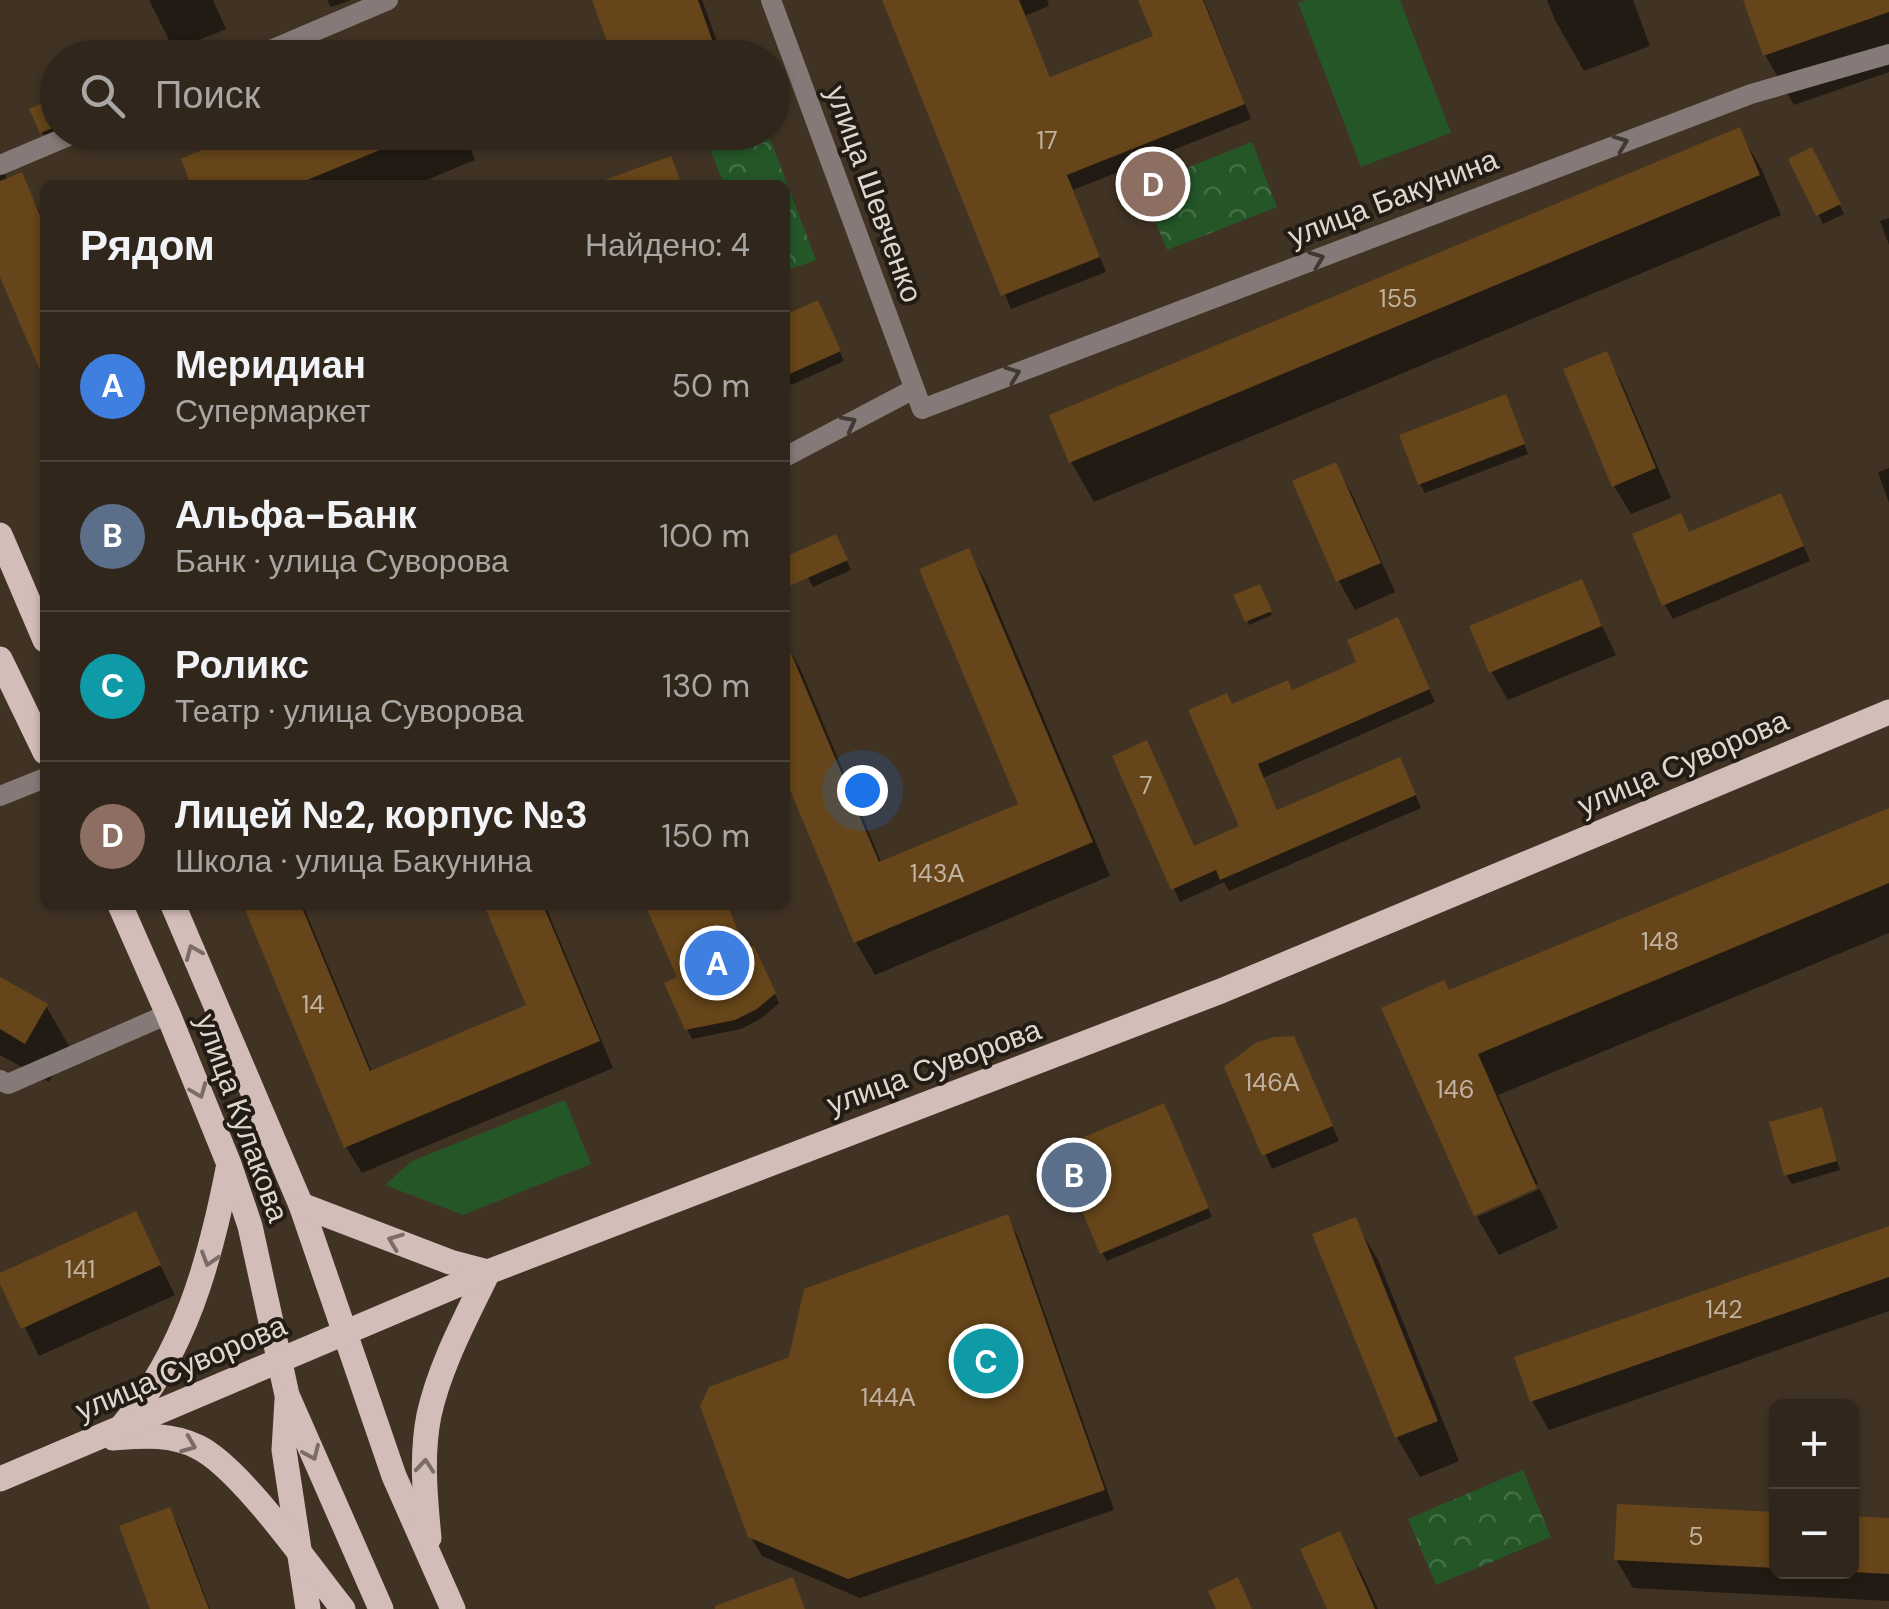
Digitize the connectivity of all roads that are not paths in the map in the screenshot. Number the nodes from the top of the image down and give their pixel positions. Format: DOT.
graph roads {
  1 [pos="388,0"];
  2 [pos="771,0"];
  3 [pos="294,40"];
  4 [pos="786,40"];
  5 [pos="790,52"];
  6 [pos="1889,54"];
  7 [pos="40,148"];
  8 [pos="0,165"];
  9 [pos="918,399"];
  10 [pos="790,455"];
  11 [pos="0,535"];
  12 [pos="40,628"];
  13 [pos="0,658"];
  14 [pos="1889,712"];
  15 [pos="40,742"];
  16 [pos="40,780"];
  17 [pos="0,796"];
  18 [pos="122,910"];
  19 [pos="175,910"];
  20 [pos="168,1014"];
  21 [pos="0,1080"];
  22 [pos="228,1164"];
  23 [pos="301,1204"];
  24 [pos="488,1272"];
  25 [pos="345,1335"];
  26 [pos="282,1361"];
  27 [pos="287,1395"];
  28 [pos="121,1427"];
  29 [pos="93,1440"];
  30 [pos="0,1479"];
  31 [pos="302,1558"];
  32 [pos="432,1562"];
  33 [pos="308,1609"];
  34 [pos="344,1609"];
  35 [pos="380,1609"];
  36 [pos="453,1609"];
  1 -- 3 [label="street"];
  2 -- 4 [label="street, улица Шевченко"];
  5 -- 9 [label="street, улица Шевченко"];
  9 -- 6 [label="street, улица Бакунина, one-way"];
  7 -- 8 [label="street"];
  10 -- 9 [label="street, улица Бакунина, one-way"];
  11 -- 12 [label="main road"];
  13 -- 15 [label="main road"];
  14 -- 24 [label="main road, улица Суворова"];
  16 -- 17 [label="street"];
  18 -- 20 [label="main road, улица Кулакова"];
  23 -- 19 [label="main road, улица Кулакова, one-way"];
  20 -- 21 [label="street"];
  20 -- 22 [label="main road, улица Кулакова, one-way"];
  22 -- 26 [label="main road, улица Кулакова"];
  22 -- 28 [label="main road, one-way"];
  24 -- 23 [label="main road, one-way"];
  23 -- 25 [label="main road, улица Кулакова"];
  24 -- 25 [label="main road, улица Суворова"];
  32 -- 24 [label="main road, one-way"];
  25 -- 26 [label="main road, улица Суворова"];
  25 -- 32 [label="main road, улица Кулакова"];
  26 -- 27 [label="main road, улица Кулакова"];
  26 -- 28 [label="main road, улица Суворова"];
  27 -- 31 [label="main road"];
  27 -- 35 [label="main road, one-way"];
  28 -- 29 [label="main road, улица Суворова"];
  29 -- 30 [label="main road, улица Суворова"];
  29 -- 31 [label="main road, one-way"];
  31 -- 33 [label="main road"];
  31 -- 34 [label="main road"];
  32 -- 36 [label="main road, улица Кулакова"];
}
